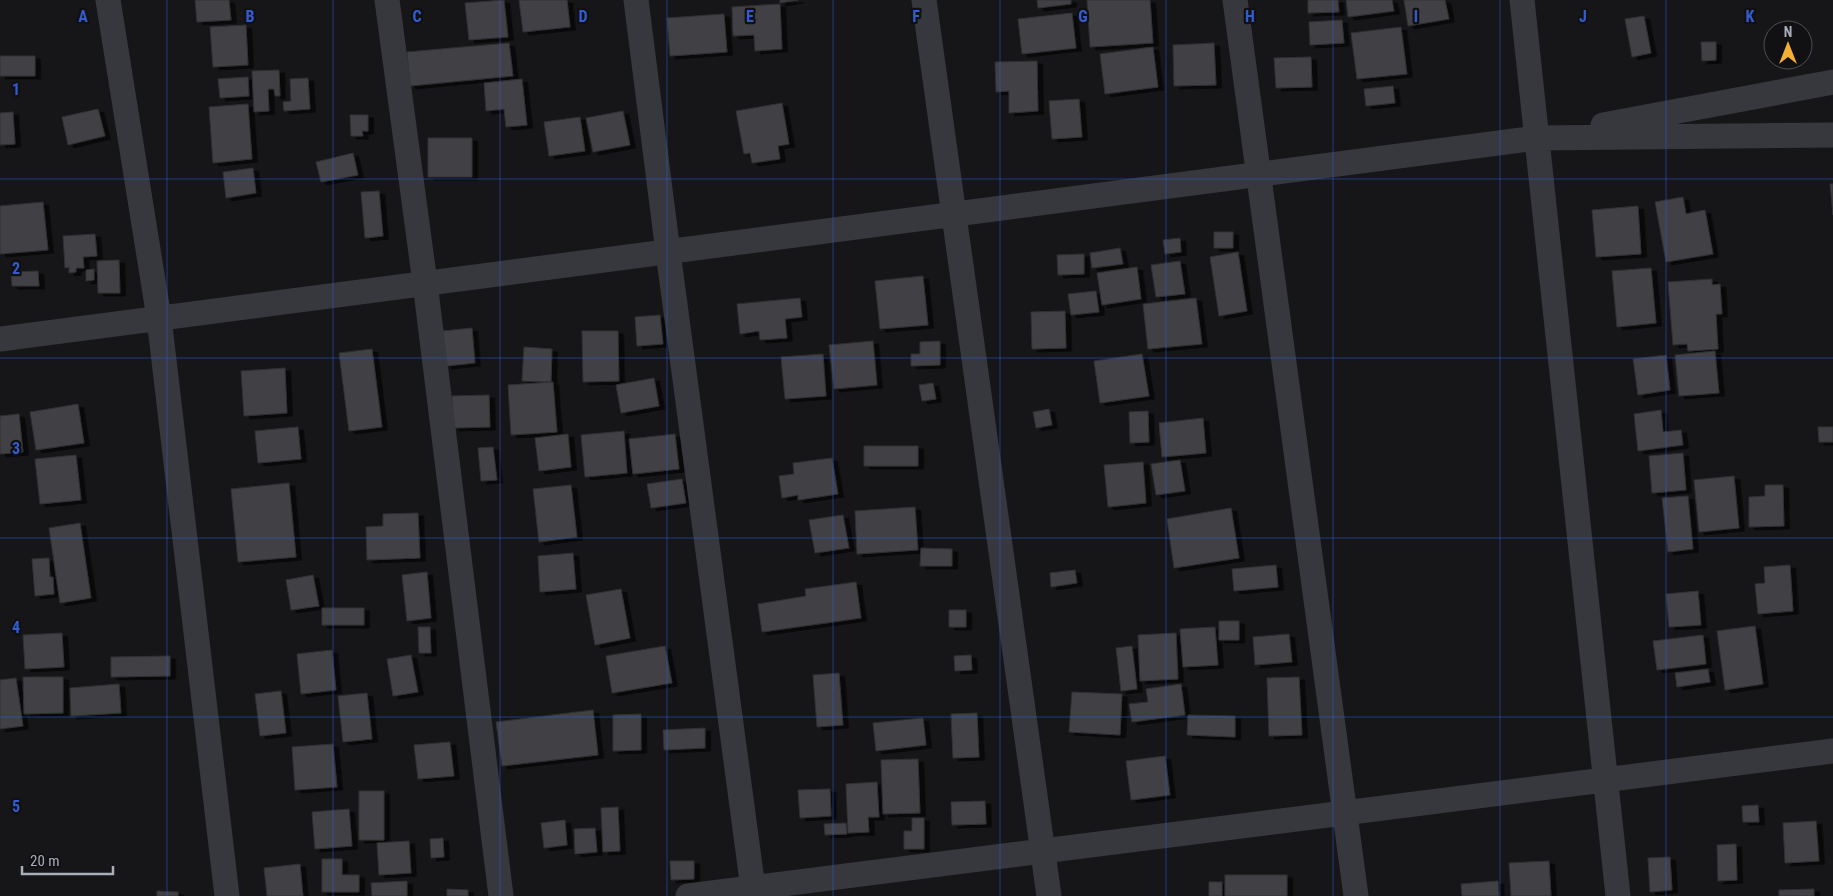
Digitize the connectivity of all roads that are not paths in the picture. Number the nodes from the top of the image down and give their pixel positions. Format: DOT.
graph roads {
  1 [pos="108,0"];
  2 [pos="387,0"];
  3 [pos="636,0"];
  4 [pos="924,0"];
  5 [pos="1235,0"];
  6 [pos="1522,0"];
  7 [pos="1833,82"];
  8 [pos="1833,135"];
  9 [pos="1537,138"];
  10 [pos="1259,174"];
  11 [pos="954,214"];
  12 [pos="668,252"];
  13 [pos="424,283"];
  14 [pos="159,318"];
  15 [pos="0,339"];
  16 [pos="1833,751"];
  17 [pos="1606,780"];
  18 [pos="1344,812"];
  19 [pos="1042,851"];
  20 [pos="754,892"];
  21 [pos="228,896"];
  22 [pos="501,896"];
  23 [pos="688,896"];
  24 [pos="1049,896"];
  25 [pos="1356,896"];
  26 [pos="1618,896"];
  1 -- 14 [label="street"];
  2 -- 13 [label="street"];
  3 -- 12 [label="street"];
  4 -- 11 [label="street"];
  5 -- 10 [label="street"];
  6 -- 9 [label="street"];
  7 -- 9 [label="street"];
  8 -- 9 [label="street"];
  9 -- 10 [label="street"];
  9 -- 17 [label="street"];
  10 -- 11 [label="street"];
  10 -- 18 [label="street"];
  11 -- 12 [label="street"];
  11 -- 19 [label="street"];
  12 -- 13 [label="street"];
  12 -- 20 [label="street"];
  13 -- 14 [label="street"];
  13 -- 22 [label="street"];
  14 -- 15 [label="street"];
  14 -- 21 [label="street"];
  16 -- 17 [label="street"];
  17 -- 18 [label="street"];
  17 -- 26 [label="street"];
  18 -- 19 [label="street"];
  18 -- 25 [label="street"];
  19 -- 20 [label="street"];
  19 -- 24 [label="street"];
  20 -- 23 [label="street"];
}
